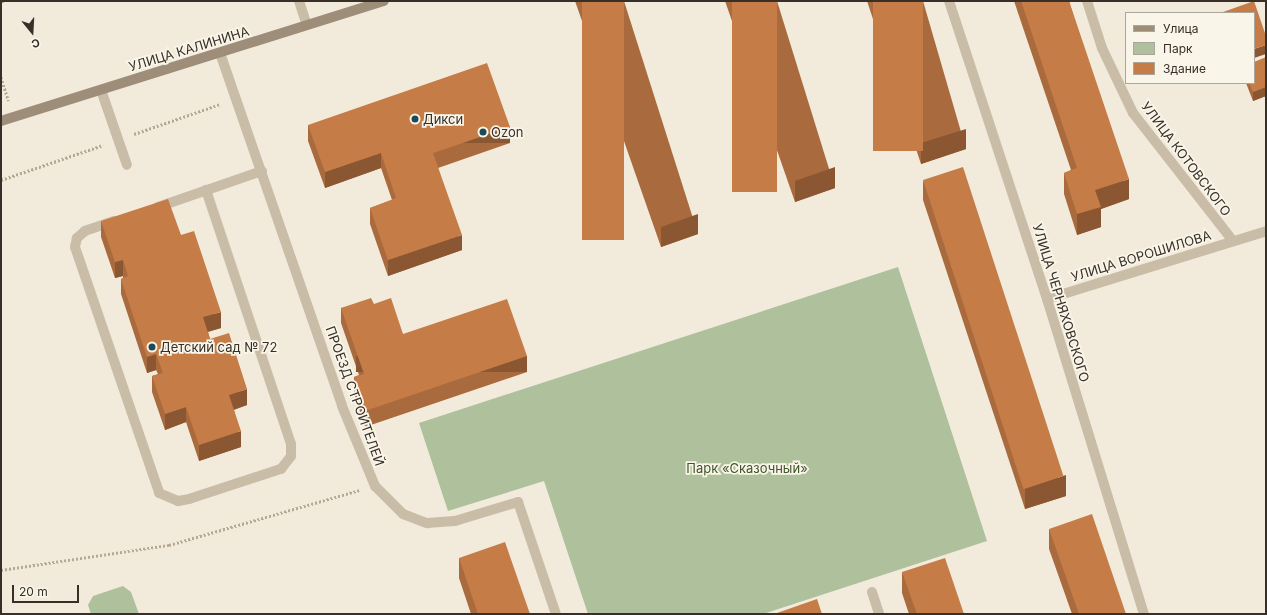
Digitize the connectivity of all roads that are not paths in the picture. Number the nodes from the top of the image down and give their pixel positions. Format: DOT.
graph roads {
  1 [pos="299,1"];
  2 [pos="384,1"];
  3 [pos="949,1"];
  4 [pos="1087,1"];
  5 [pos="307,25"];
  6 [pos="220,53"];
  7 [pos="101,90"];
  8 [pos="1,121"];
  9 [pos="127,165"];
  10 [pos="262,170"];
  11 [pos="206,190"];
  12 [pos="146,211"];
  13 [pos="123,218"];
  14 [pos="1266,231"];
  15 [pos="1233,241"];
  16 [pos="1047,299"];
  17 [pos="872,592"];
  18 [pos="556,614"];
  19 [pos="879,614"];
  20 [pos="1144,614"];
  1 -- 5 [label="street"];
  2 -- 5 [label="street, УЛИЦА КАЛИНИНА"];
  3 -- 16 [label="street, УЛИЦА ЧЕРНЯХОВСКОГО"];
  4 -- 15 [label="street, УЛИЦА КОТОВСКОГО"];
  5 -- 6 [label="street, УЛИЦА КАЛИНИНА"];
  6 -- 7 [label="street, УЛИЦА КАЛИНИНА"];
  6 -- 10 [label="street, ПРОЕЗД СТРОИТЕЛЕЙ"];
  7 -- 8 [label="street, УЛИЦА КАЛИНИНА"];
  7 -- 9 [label="street"];
  10 -- 11 [label="street"];
  10 -- 18 [label="street, ПРОЕЗД СТРОИТЕЛЕЙ"];
  11 -- 12 [label="street"];
  11 -- 13 [label="street"];
  14 -- 15 [label="street, УЛИЦА ВОРОШИЛОВА"];
  15 -- 16 [label="street, УЛИЦА ВОРОШИЛОВА"];
  16 -- 20 [label="street, УЛИЦА ЧЕРНЯХОВСКОГО"];
  17 -- 19 [label="street"];
}
